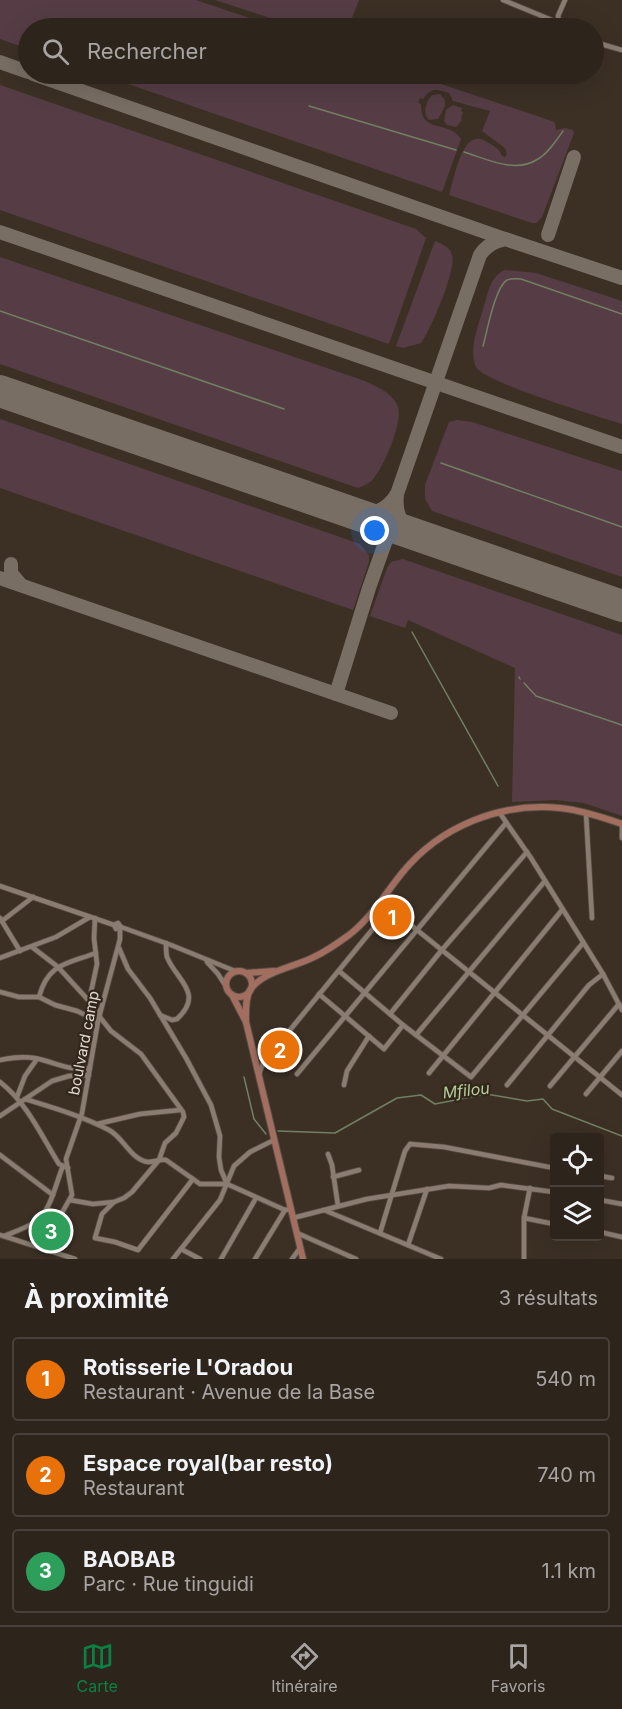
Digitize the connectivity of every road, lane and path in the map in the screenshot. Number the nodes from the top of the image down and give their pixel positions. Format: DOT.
graph roads {
  1 [pos="503,0"];
  2 [pos="565,0"];
  3 [pos="542,18"];
  4 [pos="558,18"];
  5 [pos="604,45"];
  6 [pos="622,50"];
  7 [pos="499,812"];
  8 [pos="586,813"];
  9 [pos="506,823"];
  10 [pos="622,824"];
  11 [pos="622,838"];
  12 [pos="527,852"];
  13 [pos="545,881"];
  14 [pos="0,886"];
  15 [pos="33,897"];
  16 [pos="381,902"];
  17 [pos="388,908"];
  18 [pos="562,910"];
  19 [pos="93,918"];
  20 [pos="592,918"];
  21 [pos="1,919"];
  22 [pos="121,928"];
  23 [pos="417,931"];
  24 [pos="166,943"];
  25 [pos="583,943"];
  26 [pos="32,947"];
  27 [pos="118,947"];
  28 [pos="20,951"];
  29 [pos="441,951"];
  30 [pos="96,954"];
  31 [pos="0,958"];
  32 [pos="202,958"];
  33 [pos="58,967"];
  34 [pos="283,969"];
  35 [pos="235,971"];
  36 [pos="339,971"];
  37 [pos="246,973"];
  38 [pos="468,973"];
  39 [pos="603,974"];
  40 [pos="227,988"];
  41 [pos="249,991"];
  42 [pos="0,992"];
  43 [pos="364,993"];
  44 [pos="494,993"];
  45 [pos="319,994"];
  46 [pos="232,995"];
  47 [pos="39,997"];
  48 [pos="93,1004"];
  49 [pos="619,1004"];
  50 [pos="622,1010"];
  51 [pos="390,1014"];
  52 [pos="160,1015"];
  53 [pos="345,1016"];
  54 [pos="522,1016"];
  55 [pos="99,1017"];
  56 [pos="246,1022"];
  57 [pos="403,1025"];
  58 [pos="416,1035"];
  59 [pos="369,1036"];
  60 [pos="548,1036"];
  61 [pos="622,1051"];
  62 [pos="444,1055"];
  63 [pos="575,1058"];
  64 [pos="37,1059"];
  65 [pos="0,1060"];
  66 [pos="90,1068"];
  67 [pos="429,1073"];
  68 [pos="260,1074"];
  69 [pos="297,1074"];
  70 [pos="89,1075"];
  71 [pos="600,1078"];
  72 [pos="0,1082"];
  73 [pos="344,1085"];
  74 [pos="507,1085"];
  75 [pos="550,1086"];
  76 [pos="586,1094"];
  77 [pos="622,1095"];
  78 [pos="17,1097"];
  79 [pos="23,1101"];
  80 [pos="180,1110"];
  81 [pos="0,1116"];
  82 [pos="81,1117"];
  83 [pos="97,1124"];
  84 [pos="274,1140"];
  85 [pos="328,1154"];
  86 [pos="0,1155"];
  87 [pos="159,1161"];
  88 [pos="550,1167"];
  89 [pos="65,1168"];
  90 [pos="360,1170"];
  91 [pos="604,1177"];
  92 [pos="333,1178"];
  93 [pos="612,1178"];
  94 [pos="193,1179"];
  95 [pos="227,1184"];
  96 [pos="530,1188"];
  97 [pos="427,1189"];
  98 [pos="550,1191"];
  99 [pos="393,1194"];
  100 [pos="53,1195"];
  101 [pos="255,1197"];
  102 [pos="70,1200"];
  103 [pos="604,1201"];
  104 [pos="114,1202"];
  105 [pos="622,1204"];
  106 [pos="338,1206"];
  107 [pos="288,1209"];
  108 [pos="324,1210"];
  109 [pos="293,1218"];
  110 [pos="524,1218"];
  111 [pos="550,1223"];
  112 [pos="297,1233"];
  113 [pos="380,1233"];
  114 [pos="604,1233"];
  115 [pos="2,1236"];
  116 [pos="622,1236"];
  117 [pos="408,1245"];
  118 [pos="300,1248"];
  119 [pos="181,1249"];
  120 [pos="49,1250"];
  121 [pos="75,1259"];
  122 [pos="173,1259"];
  123 [pos="200,1259"];
  124 [pos="221,1259"];
  125 [pos="255,1259"];
  126 [pos="292,1259"];
  127 [pos="303,1259"];
  128 [pos="356,1259"];
  129 [pos="441,1259"];
  130 [pos="524,1259"];
  1 -- 3 [label="street"];
  2 -- 4 [label="street"];
  5 -- 6 [label="street"];
  7 -- 8 [label="main road"];
  7 -- 9 [label="street"];
  7 -- 16 [label="main road"];
  8 -- 10 [label="main road"];
  8 -- 20 [label="street"];
  9 -- 12 [label="street"];
  9 -- 23 [label="street"];
  10 -- 11 [label="street"];
  12 -- 13 [label="street"];
  12 -- 29 [label="street"];
  13 -- 18 [label="street"];
  13 -- 38 [label="street"];
  14 -- 15 [label="street"];
  15 -- 19 [label="street"];
  15 -- 21 [label="street"];
  16 -- 17 [label="street"];
  16 -- 34 [label="main road"];
  17 -- 23 [label="street"];
  17 -- 36 [label="street"];
  18 -- 25 [label="street"];
  18 -- 44 [label="street"];
  19 -- 22 [label="street"];
  19 -- 26 [label="street"];
  19 -- 30 [label="street"];
  21 -- 28 [label="street"];
  22 -- 24 [label="street"];
  22 -- 27 [label="street, boulvard camp"];
  23 -- 29 [label="street"];
  23 -- 43 [label="street"];
  24 -- 32 [label="street"];
  24 -- 52 [label="street"];
  25 -- 39 [label="street"];
  25 -- 54 [label="street"];
  26 -- 28 [label="street"];
  26 -- 33 [label="street"];
  27 -- 52 [label="street"];
  27 -- 55 [label="street, boulvard camp"];
  28 -- 31 [label="street"];
  29 -- 38 [label="street"];
  29 -- 51 [label="street"];
  30 -- 33 [label="street"];
  30 -- 48 [label="street"];
  32 -- 35 [label="street"];
  32 -- 40 [label="street"];
  33 -- 47 [label="street"];
  33 -- 48 [label="street"];
  34 -- 37 [label="main road"];
  34 -- 41 [label="main road"];
  35 -- 37 [label="main road"];
  35 -- 40 [label="main road"];
  36 -- 43 [label="street"];
  36 -- 45 [label="street"];
  37 -- 41 [label="main road"];
  38 -- 44 [label="street"];
  38 -- 58 [label="street"];
  39 -- 49 [label="street"];
  39 -- 60 [label="street"];
  40 -- 46 [label="main road"];
  41 -- 46 [label="main road"];
  41 -- 56 [label="main road"];
  42 -- 47 [label="street"];
  43 -- 51 [label="street"];
  43 -- 53 [label="street"];
  44 -- 54 [label="street"];
  44 -- 62 [label="street"];
  45 -- 53 [label="street"];
  45 -- 68 [label="street"];
  46 -- 56 [label="main road"];
  47 -- 55 [label="street"];
  48 -- 55 [label="street"];
  49 -- 50 [label="street"];
  49 -- 63 [label="street"];
  51 -- 57 [label="street"];
  52 -- 95 [label="street"];
  53 -- 59 [label="street"];
  53 -- 69 [label="street"];
  54 -- 60 [label="street"];
  54 -- 62 [label="street"];
  55 -- 66 [label="street, boulvard camp"];
  55 -- 80 [label="street"];
  56 -- 68 [label="main road"];
  57 -- 58 [label="street"];
  57 -- 59 [label="street"];
  58 -- 62 [label="street"];
  59 -- 73 [label="street"];
  60 -- 63 [label="street"];
  60 -- 74 [label="street"];
  61 -- 71 [label="street"];
  62 -- 67 [label="street"];
  63 -- 71 [label="street"];
  63 -- 75 [label="street"];
  64 -- 65 [label="street"];
  64 -- 66 [label="street"];
  64 -- 78 [label="street"];
  66 -- 70 [label="street, boulvard camp"];
  68 -- 84 [label="main road"];
  70 -- 79 [label="street"];
  70 -- 82 [label="street, boulvard camp"];
  71 -- 76 [label="street"];
  71 -- 77 [label="street"];
  72 -- 78 [label="street"];
  78 -- 79 [label="street"];
  79 -- 81 [label="street"];
  79 -- 82 [label="street"];
  79 -- 89 [label="street"];
  80 -- 83 [label="street"];
  80 -- 87 [label="street"];
  82 -- 83 [label="street"];
  82 -- 89 [label="street, boulvard camp"];
  83 -- 87 [label="street"];
  84 -- 95 [label="street"];
  84 -- 107 [label="main road"];
  85 -- 92 [label="street"];
  86 -- 100 [label="street"];
  87 -- 94 [label="street"];
  87 -- 104 [label="street"];
  88 -- 99 [label="street"];
  89 -- 100 [label="street"];
  89 -- 102 [label="street"];
  90 -- 92 [label="street"];
  91 -- 93 [label="street"];
  92 -- 106 [label="street"];
  94 -- 95 [label="street"];
  94 -- 104 [label="street"];
  95 -- 101 [label="street"];
  95 -- 119 [label="street"];
  96 -- 97 [label="street"];
  96 -- 98 [label="street"];
  96 -- 110 [label="street"];
  97 -- 99 [label="street"];
  97 -- 117 [label="street"];
  99 -- 106 [label="street"];
  99 -- 113 [label="street"];
  100 -- 115 [label="street"];
  101 -- 107 [label="street"];
  101 -- 124 [label="street"];
  102 -- 104 [label="street"];
  102 -- 120 [label="street"];
  103 -- 105 [label="street"];
  106 -- 108 [label="street"];
  107 -- 109 [label="main road"];
  107 -- 125 [label="street"];
  108 -- 109 [label="street"];
  108 -- 113 [label="street"];
  109 -- 112 [label="main road"];
  110 -- 111 [label="street"];
  110 -- 130 [label="street"];
  112 -- 118 [label="main road"];
  112 -- 128 [label="street"];
  113 -- 117 [label="street"];
  114 -- 116 [label="street"];
  115 -- 120 [label="street"];
  117 -- 129 [label="street"];
  118 -- 126 [label="street"];
  118 -- 127 [label="main road"];
  119 -- 122 [label="street"];
  119 -- 123 [label="street"];
  120 -- 121 [label="street"];
}
